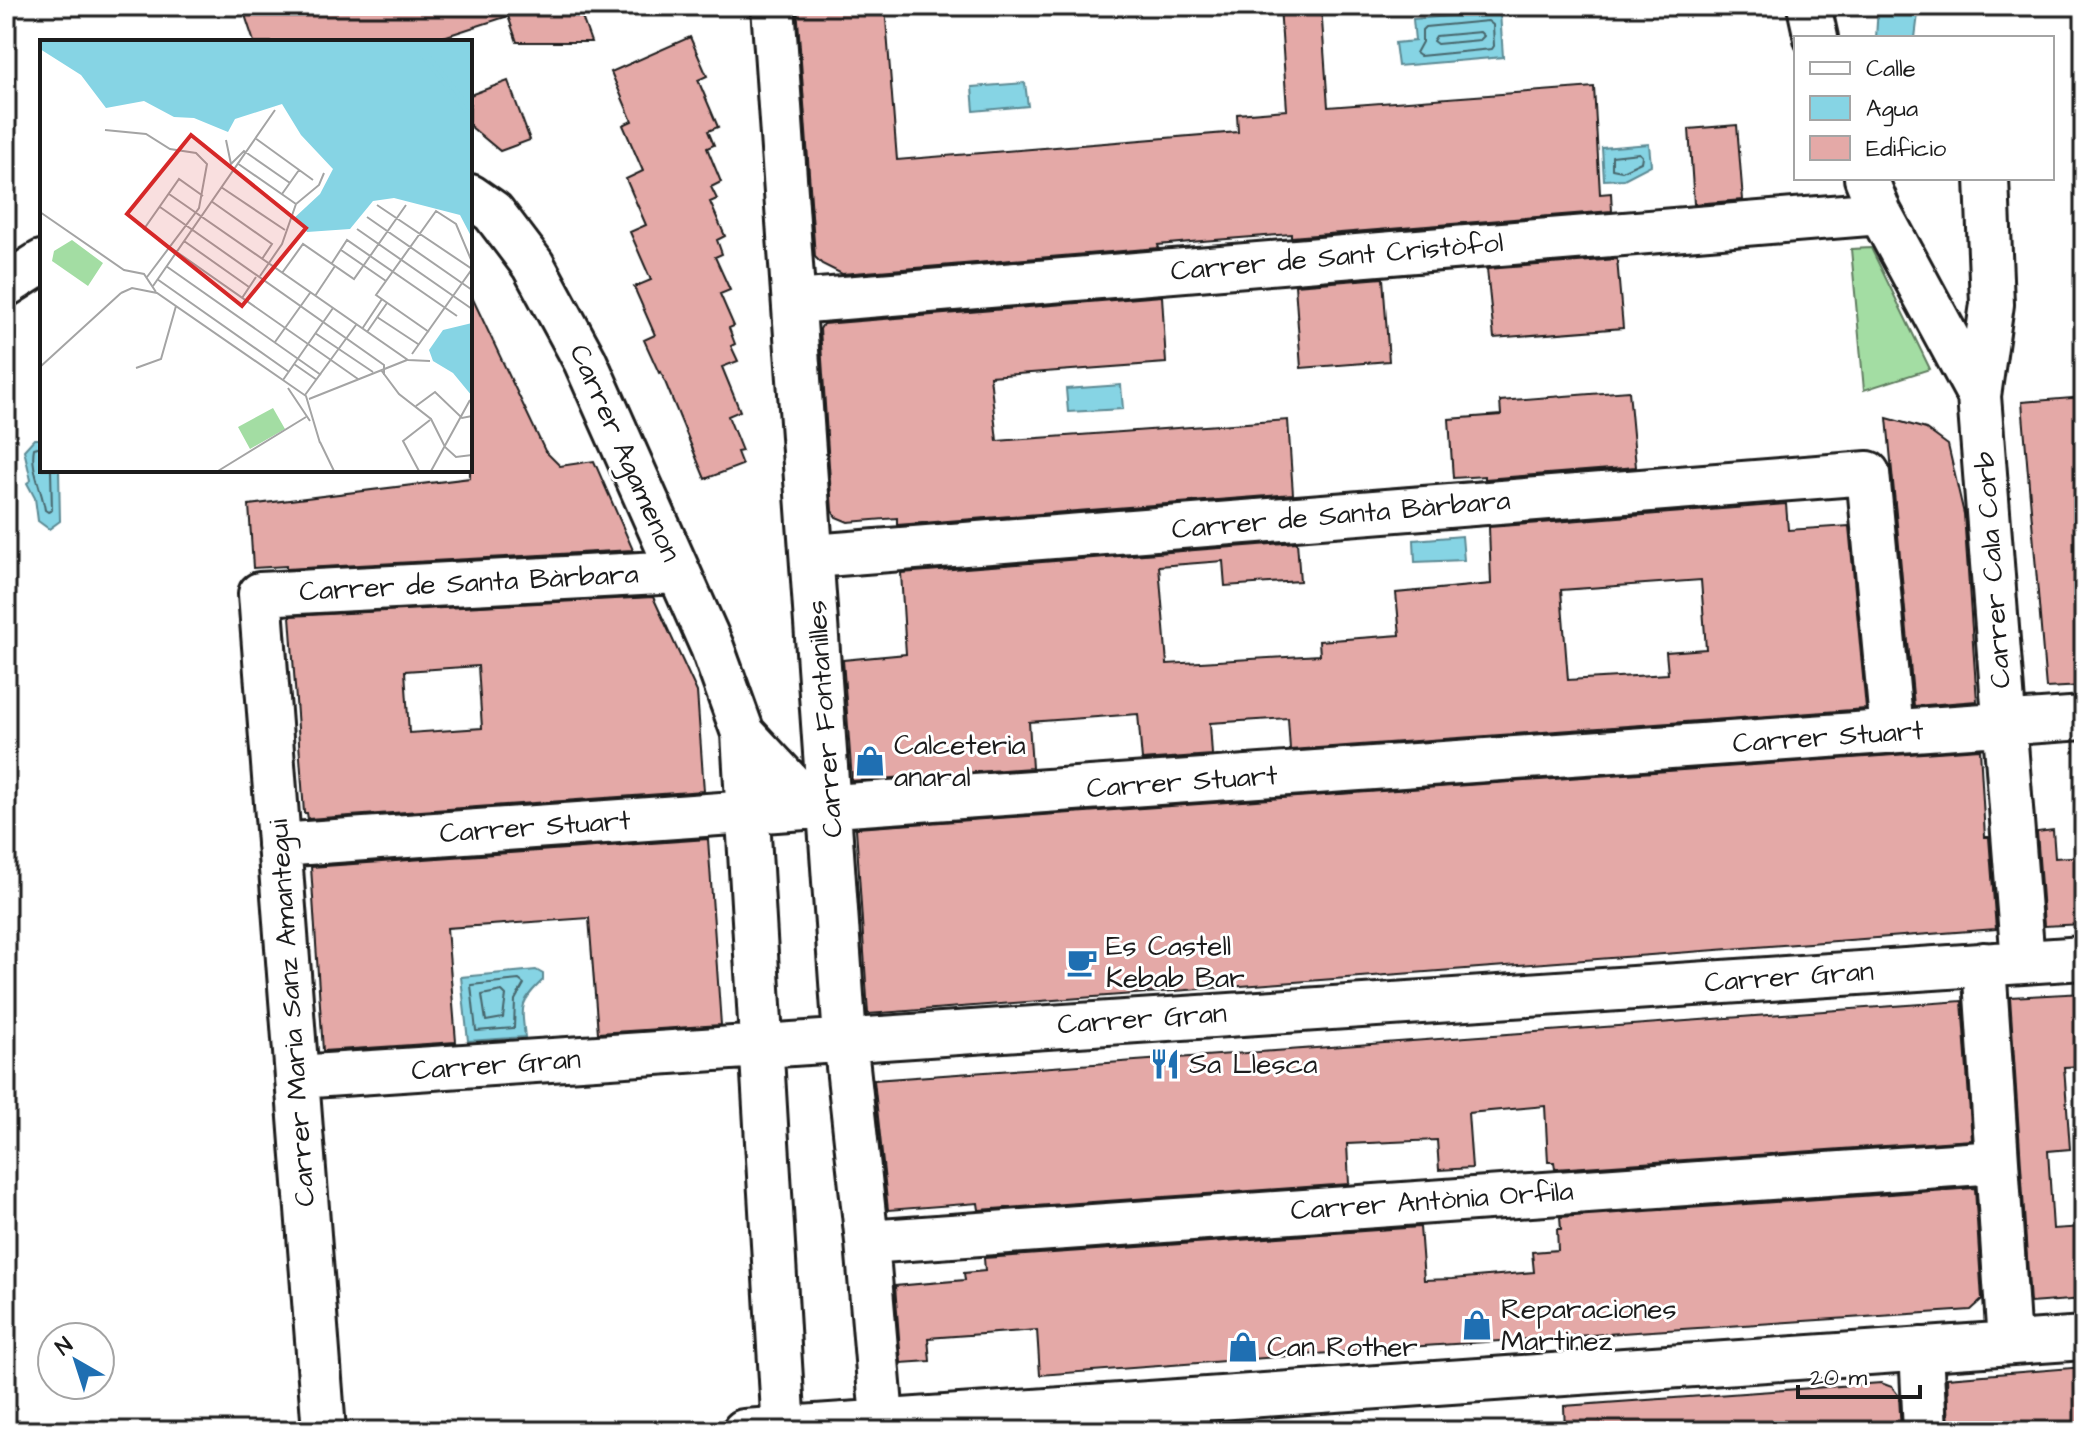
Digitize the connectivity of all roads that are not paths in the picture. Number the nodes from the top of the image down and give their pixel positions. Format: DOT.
graph roads {
  1 [pos="773,6"];
  2 [pos="1809,6"];
  3 [pos="1816,36"];
  4 [pos="1987,180"];
  5 [pos="1873,196"];
  6 [pos="472,197"];
  7 [pos="40,263"];
  8 [pos="6,285"];
  9 [pos="795,302"];
  10 [pos="1979,396"];
  11 [pos="813,556"];
  12 [pos="678,572"];
  13 [pos="260,594"];
  14 [pos="2084,718"];
  15 [pos="2005,724"];
  16 [pos="1892,732"];
  17 [pos="743,733"];
  18 [pos="822,807"];
  19 [pos="748,811"];
  20 [pos="279,845"];
  21 [pos="2084,958"];
  22 [pos="2004,963"];
  23 [pos="845,1039"];
  24 [pos="762,1044"];
  25 [pos="297,1077"];
  26 [pos="1996,1162"];
  27 [pos="867,1242"];
  28 [pos="2084,1338"];
  29 [pos="2009,1343"];
  30 [pos="1921,1349"];
  31 [pos="883,1426"];
  32 [pos="771,1430"];
  33 [pos="324,1431"];
  34 [pos="1925,1431"];
  1 -- 9 [label="street, Carrer Fontanilles"];
  2 -- 3 [label="street"];
  4 -- 10 [label="street, Carrer Cala Corb"];
  5 -- 9 [label="street, Carrer de Sant Cristòfol"];
  5 -- 10 [label="street"];
  6 -- 12 [label="street, Carrer Agamenon"];
  7 -- 8 [label="street"];
  9 -- 11 [label="street, Carrer Fontanilles"];
  10 -- 15 [label="street, Carrer Cala Corb"];
  11 -- 16 [label="street, Carrer de Santa Bàrbara"];
  11 -- 18 [label="street, Carrer Fontanilles"];
  12 -- 13 [label="street, Carrer de Santa Bàrbara"];
  12 -- 17 [label="street, Carrer Agamenon"];
  13 -- 20 [label="street, Carrer Maria Sanz Amantegui"];
  14 -- 15 [label="street, Carrer Stuart"];
  15 -- 16 [label="street, Carrer Stuart"];
  15 -- 22 [label="street, Carrer Cala Corb"];
  16 -- 18 [label="street, Carrer Stuart"];
  17 -- 18 [label="street, Carrer Agamenon"];
  17 -- 19 [label="street, Carrer Agamenon"];
  18 -- 19 [label="street, Carrer Stuart"];
  18 -- 23 [label="street, Carrer Fontanilles"];
  19 -- 20 [label="street, Carrer Stuart"];
  19 -- 24 [label="street"];
  20 -- 25 [label="street, Carrer Maria Sanz Amantegui"];
  21 -- 22 [label="street, Carrer Gran"];
  22 -- 23 [label="street, Carrer Gran"];
  22 -- 26 [label="street, Carrer Cala Corb"];
  23 -- 24 [label="street, Carrer Gran"];
  23 -- 27 [label="street, Carrer Fontanilles"];
  24 -- 25 [label="street, Carrer Gran"];
  24 -- 32 [label="street"];
  25 -- 33 [label="street, Carrer Maria Sanz Amantegui"];
  26 -- 27 [label="street, Carrer Antònia Orfila"];
  26 -- 29 [label="street, Carrer Cala Corb"];
  27 -- 31 [label="street, Carrer Fontanilles"];
  28 -- 29 [label="street"];
  29 -- 30 [label="street"];
  30 -- 31 [label="street"];
  30 -- 34 [label="street"];
  31 -- 32 [label="street"];
}
